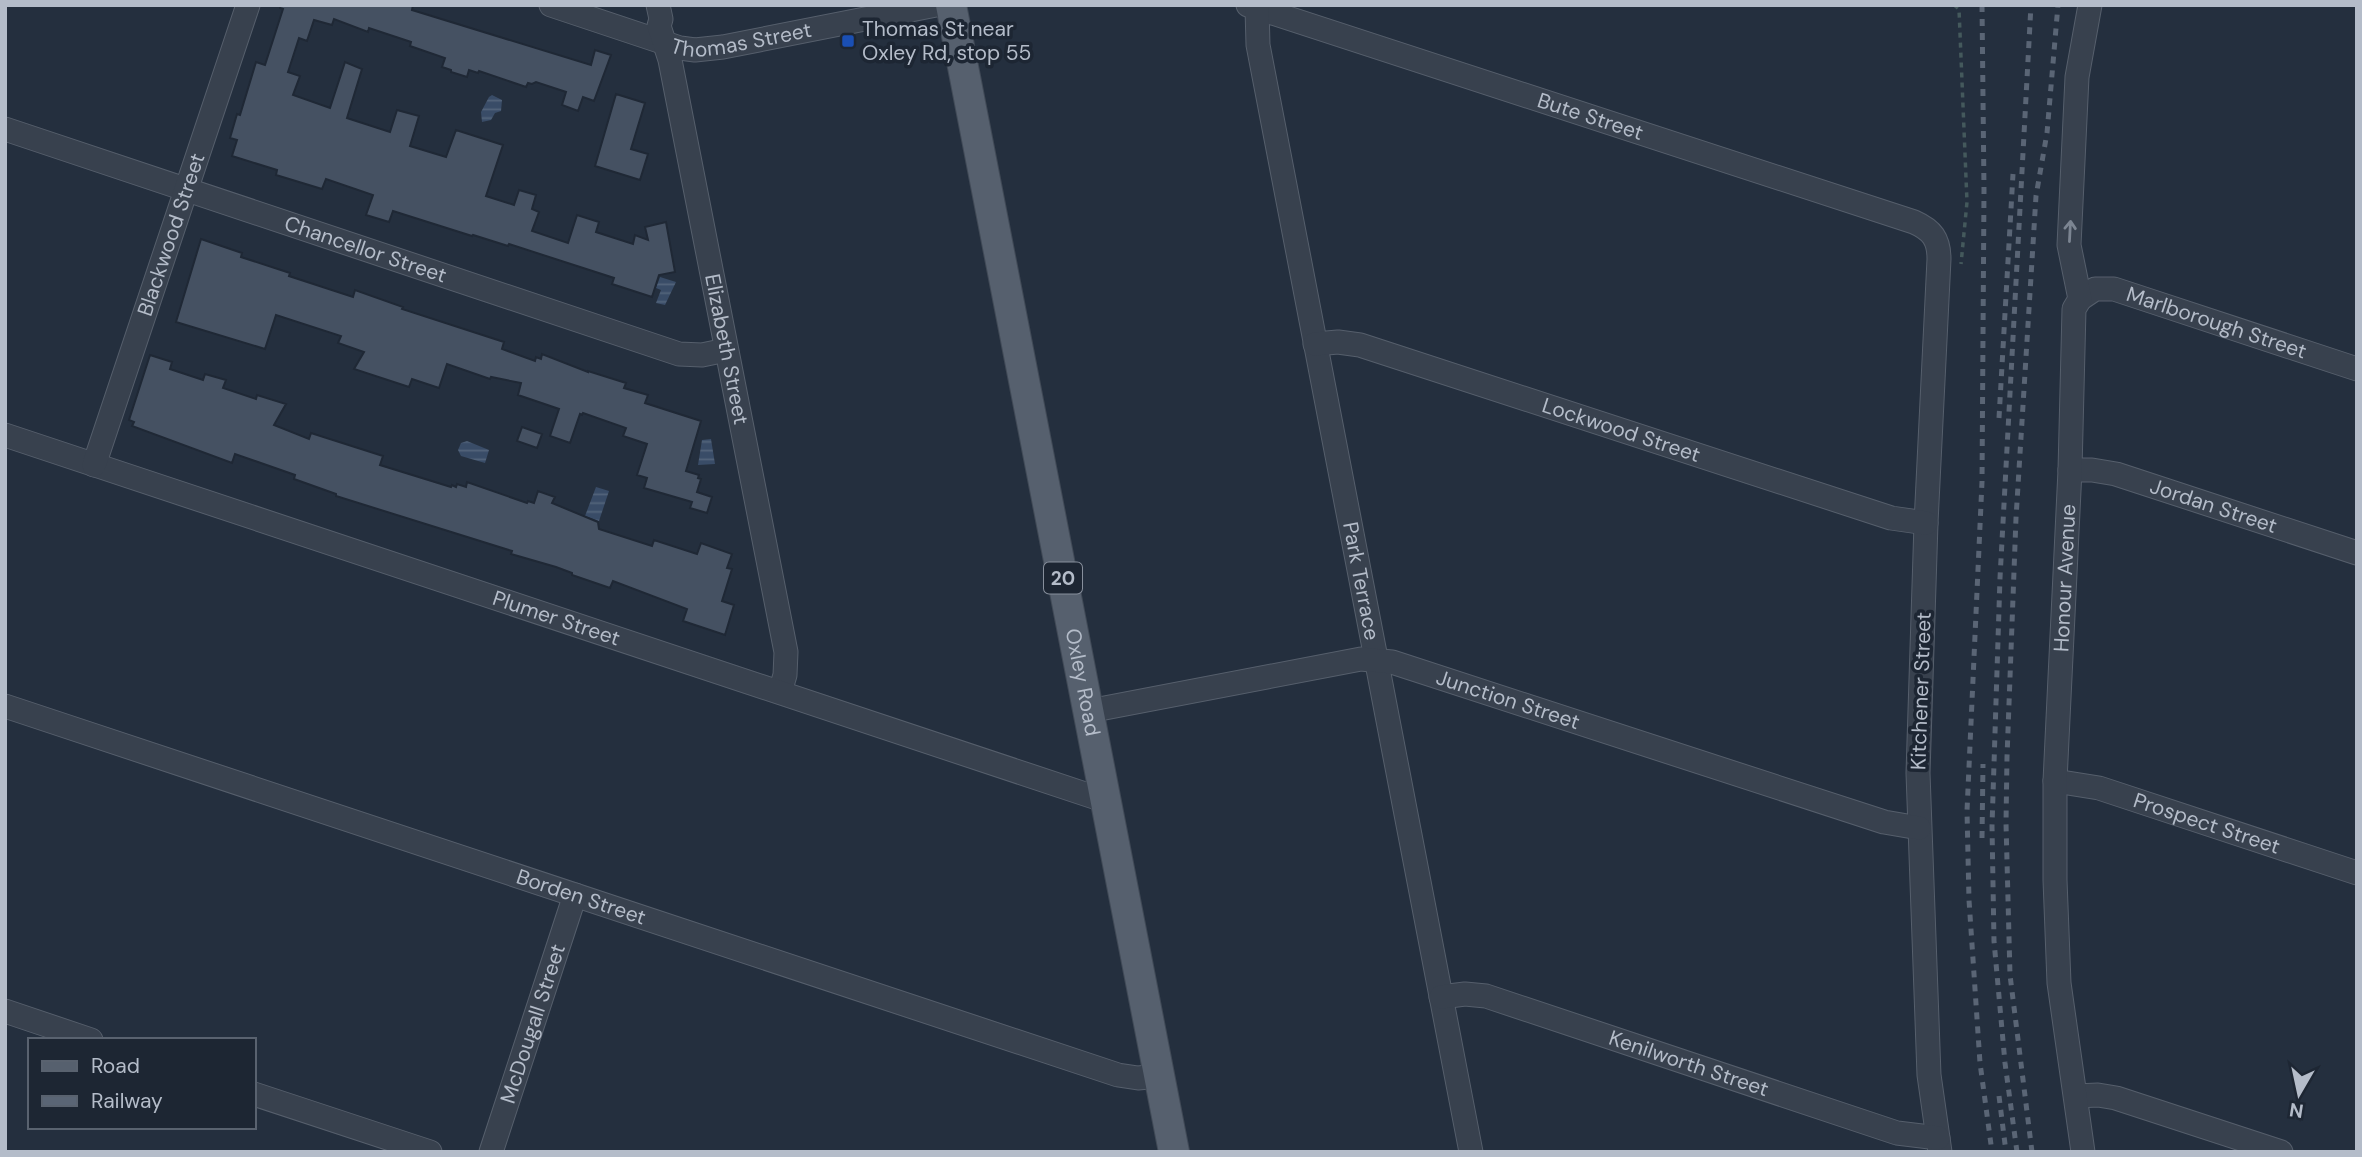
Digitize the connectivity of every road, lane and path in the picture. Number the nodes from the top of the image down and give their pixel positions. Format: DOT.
graph roads {
  1 [pos="248,5"];
  2 [pos="551,5"];
  3 [pos="658,5"];
  4 [pos="936,5"];
  5 [pos="951,5"];
  6 [pos="1955,5"];
  7 [pos="2090,5"];
  8 [pos="1253,7"];
  9 [pos="665,43"];
  10 [pos="5,129"];
  11 [pos="187,189"];
  12 [pos="1930,231"];
  13 [pos="1960,269"];
  14 [pos="2080,299"];
  15 [pos="1315,344"];
  16 [pos="726,350"];
  17 [pos="2355,362"];
  18 [pos="5,435"];
  19 [pos="94,464"];
  20 [pos="2070,470"];
  21 [pos="1926,523"];
  22 [pos="2357,553"];
  23 [pos="1376,660"];
  24 [pos="780,692"];
  25 [pos="5,706"];
  26 [pos="1089,711"];
  27 [pos="2054,780"];
  28 [pos="1106,801"];
  29 [pos="1919,828"];
  30 [pos="2357,873"];
  31 [pos="575,895"];
  32 [pos="1441,997"];
  33 [pos="5,1012"];
  34 [pos="85,1038"];
  35 [pos="1159,1076"];
  36 [pos="256,1095"];
  37 [pos="2076,1096"];
  38 [pos="1939,1145"];
  39 [pos="430,1152"];
  40 [pos="491,1152"];
  41 [pos="1174,1152"];
  42 [pos="1471,1152"];
  43 [pos="2083,1152"];
  44 [pos="2281,1152"];
  1 -- 11 [label="street, Blackwood Street"];
  2 -- 9 [label="street, Thomas Street"];
  3 -- 9 [label="street, Elizabeth Street"];
  4 -- 9 [label="street, Thomas Street"];
  5 -- 26 [label="main road, Oxley Road / 20"];
  6 -- 13 [label="path"];
  14 -- 7 [label="street, Honour Avenue, one-way"];
  8 -- 12 [label="street, Bute Street"];
  8 -- 15 [label="street, Park Terrace"];
  9 -- 16 [label="street, Elizabeth Street"];
  10 -- 11 [label="street, Chancellor Street"];
  11 -- 16 [label="street, Chancellor Street"];
  11 -- 19 [label="street, Blackwood Street"];
  12 -- 21 [label="street, Kitchener Street"];
  14 -- 17 [label="street, Marlborough Street"];
  14 -- 20 [label="street, Honour Avenue"];
  15 -- 21 [label="street, Lockwood Street"];
  15 -- 23 [label="street, Park Terrace"];
  16 -- 24 [label="street, Elizabeth Street"];
  18 -- 19 [label="street, Plumer Street"];
  19 -- 24 [label="street, Plumer Street"];
  20 -- 22 [label="street, Jordan Street"];
  20 -- 27 [label="street, Honour Avenue"];
  21 -- 29 [label="street, Kitchener Street"];
  23 -- 26 [label="street, Junction Street"];
  23 -- 29 [label="street, Junction Street"];
  23 -- 32 [label="street, Park Terrace"];
  24 -- 28 [label="street, Plumer Street"];
  25 -- 31 [label="street, Borden Street"];
  26 -- 28 [label="main road, Oxley Road / 20"];
  27 -- 30 [label="street, Prospect Street"];
  27 -- 37 [label="street, Honour Avenue"];
  28 -- 35 [label="main road, Oxley Road / 20"];
  29 -- 38 [label="street, Kitchener Street"];
  31 -- 35 [label="street, Borden Street"];
  31 -- 40 [label="street, McDougall Street"];
  32 -- 38 [label="street, Kenilworth Street"];
  32 -- 42 [label="street, Park Terrace"];
  33 -- 34 [label="street"];
  35 -- 41 [label="main road, Oxley Road / 20"];
  36 -- 39 [label="street"];
  37 -- 43 [label="street, Honour Avenue"];
  37 -- 44 [label="street"];
}
